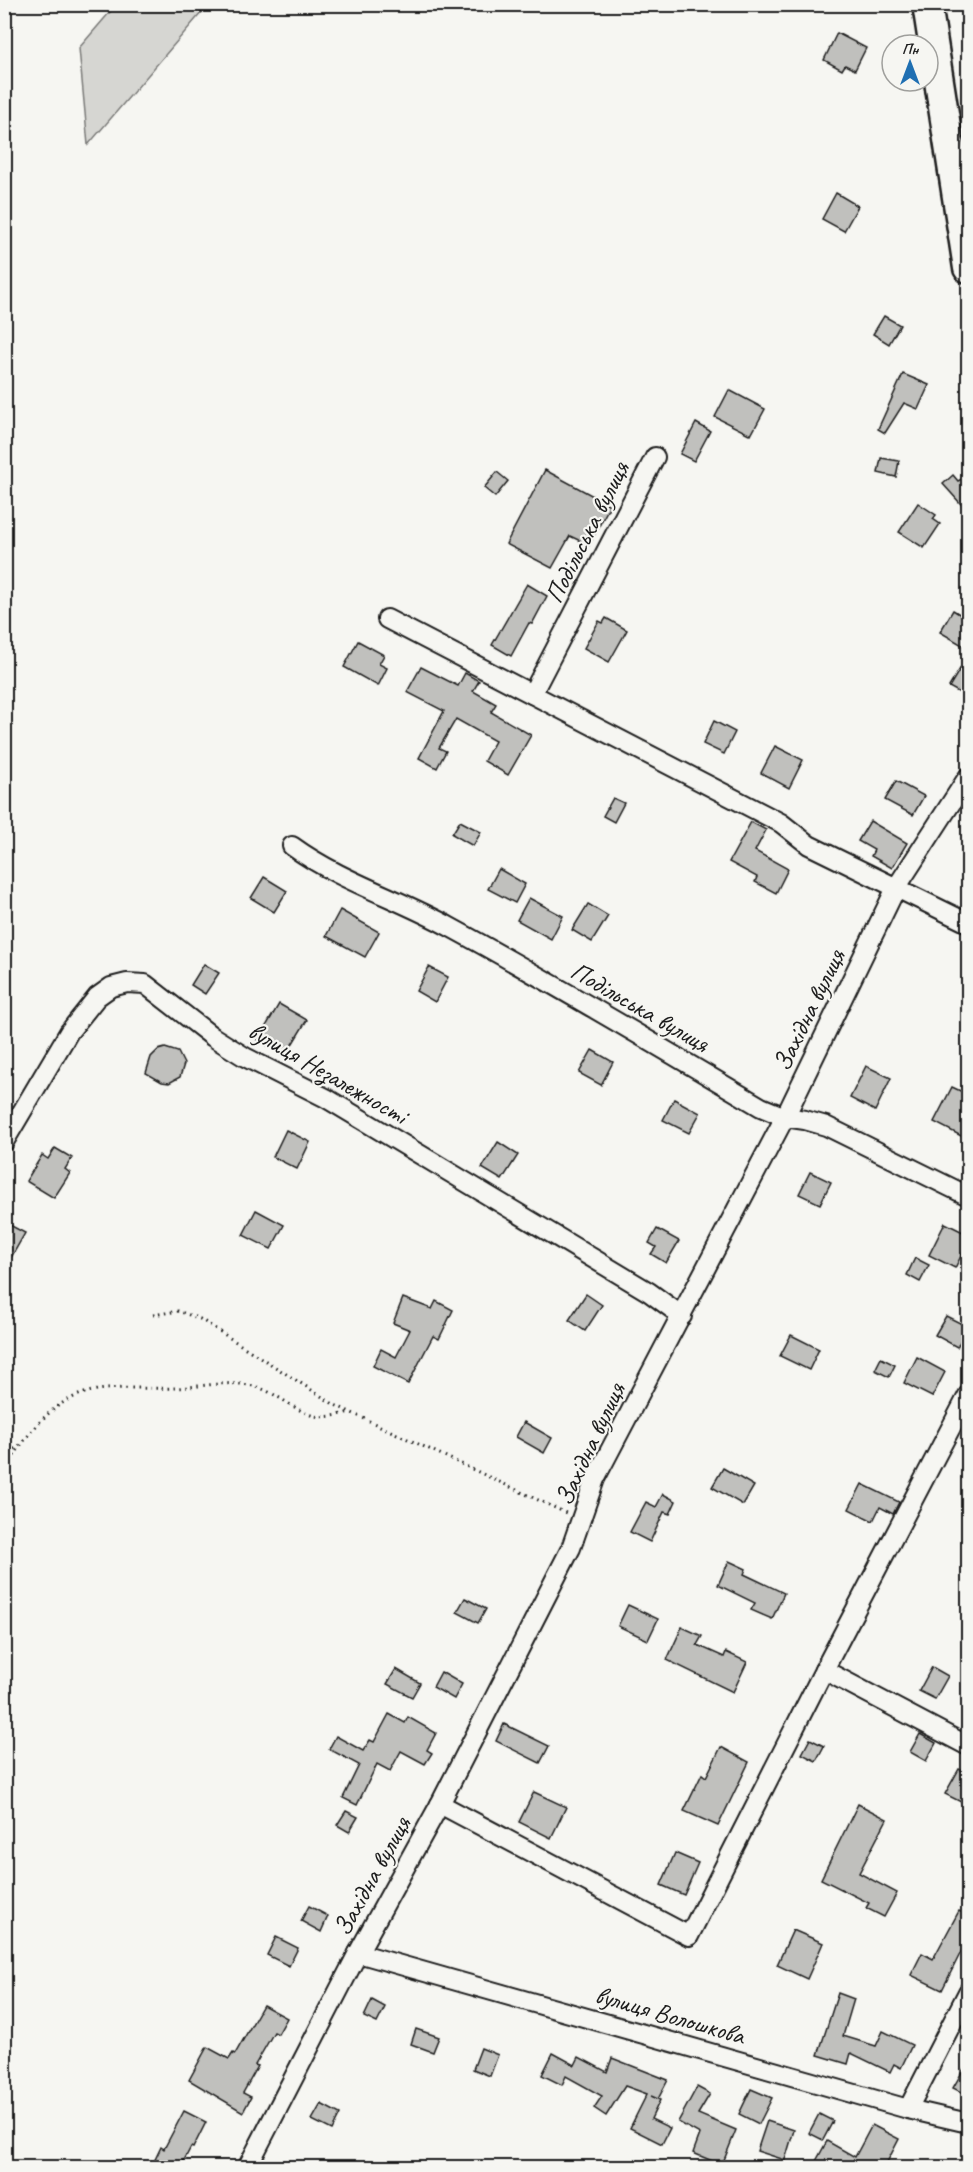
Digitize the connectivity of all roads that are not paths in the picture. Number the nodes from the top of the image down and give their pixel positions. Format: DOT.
graph roads {
  1 [pos="927,4"];
  2 [pos="969,268"];
  3 [pos="655,457"];
  4 [pos="387,619"];
  5 [pos="532,694"];
  6 [pos="969,777"];
  7 [pos="292,846"];
  8 [pos="896,888"];
  9 [pos="969,923"];
  10 [pos="785,1117"];
  11 [pos="4,1142"];
  12 [pos="969,1196"];
  13 [pos="682,1316"];
  14 [pos="969,1395"];
  15 [pos="824,1670"];
  16 [pos="969,1746"];
  17 [pos="440,1804"];
  18 [pos="358,1953"];
  19 [pos="969,1992"];
  20 [pos="908,2109"];
  21 [pos="969,2123"];
  22 [pos="247,2168"];
  1 -- 2 [label="main road"];
  3 -- 5 [label="street, Подільська вулиця"];
  4 -- 5 [label="street"];
  5 -- 8 [label="street"];
  6 -- 8 [label="street, Західна вулиця"];
  7 -- 10 [label="street, Подільська вулиця"];
  8 -- 9 [label="street"];
  8 -- 10 [label="street, Західна вулиця"];
  10 -- 12 [label="street, Подільська вулиця"];
  10 -- 13 [label="street, Західна вулиця"];
  11 -- 13 [label="street, вулиця Незалежності"];
  13 -- 17 [label="street, Західна вулиця"];
  14 -- 15 [label="street"];
  15 -- 16 [label="street"];
  15 -- 17 [label="street"];
  17 -- 18 [label="street, Західна вулиця"];
  18 -- 20 [label="street, вулиця Волошкова"];
  18 -- 22 [label="street, Західна вулиця"];
  19 -- 20 [label="street"];
  20 -- 21 [label="street, вулиця Волошкова"];
}
